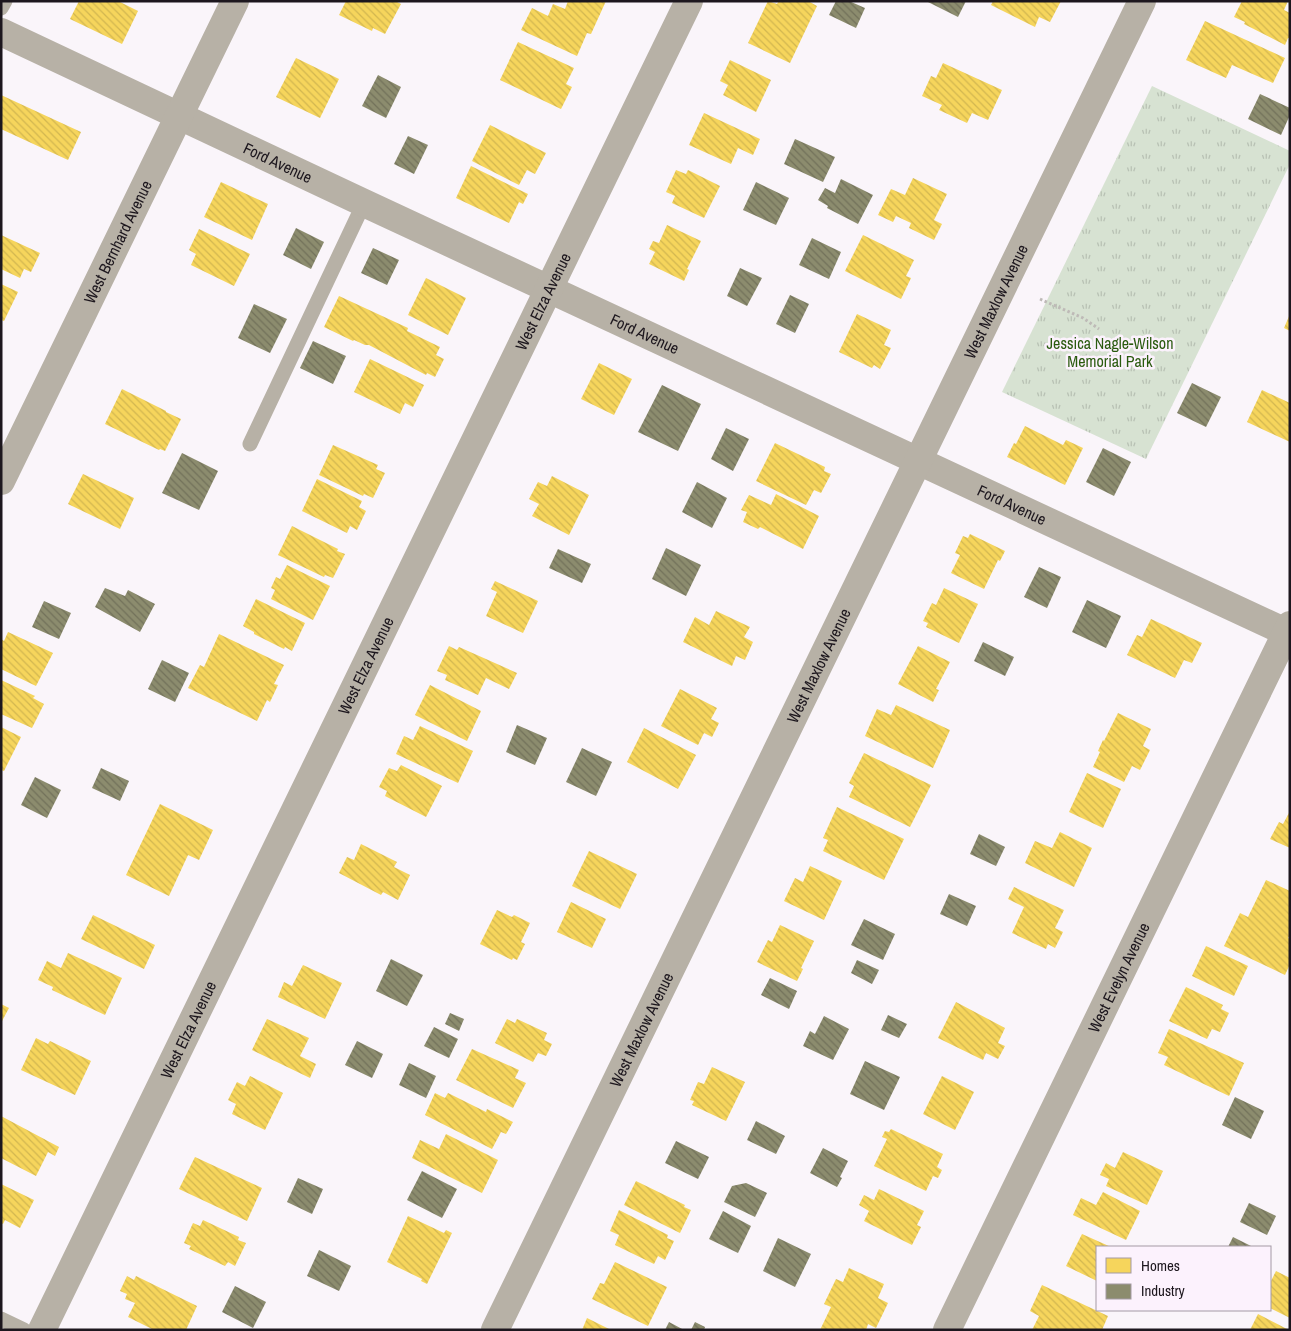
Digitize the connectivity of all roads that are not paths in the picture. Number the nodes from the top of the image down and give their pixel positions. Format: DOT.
graph roads {
  1 [pos="4,1"];
  2 [pos="235,1"];
  3 [pos="689,1"];
  4 [pos="1142,1"];
  5 [pos="1,8"];
  6 [pos="1,32"];
  7 [pos="179,116"];
  8 [pos="364,203"];
  9 [pos="549,289"];
  10 [pos="250,444"];
  11 [pos="918,461"];
  12 [pos="1,481"];
  13 [pos="1289,631"];
  14 [pos="1,1319"];
  15 [pos="24,1330"];
  16 [pos="42,1330"];
  17 [pos="495,1330"];
  18 [pos="947,1330"];
  1 -- 5 [label="lane"];
  2 -- 7 [label="street, West Bernhard Avenue"];
  3 -- 9 [label="street, West Elza Avenue"];
  4 -- 11 [label="street, West Maxlow Avenue"];
  6 -- 7 [label="street, Ford Avenue"];
  7 -- 8 [label="street, Ford Avenue"];
  7 -- 12 [label="street, West Bernhard Avenue"];
  8 -- 9 [label="street, Ford Avenue"];
  8 -- 10 [label="lane"];
  9 -- 11 [label="street, Ford Avenue"];
  9 -- 16 [label="street, West Elza Avenue"];
  11 -- 13 [label="street, Ford Avenue"];
  11 -- 17 [label="street, West Maxlow Avenue"];
  13 -- 18 [label="street, West Evelyn Avenue"];
  14 -- 15 [label="lane"];
}
